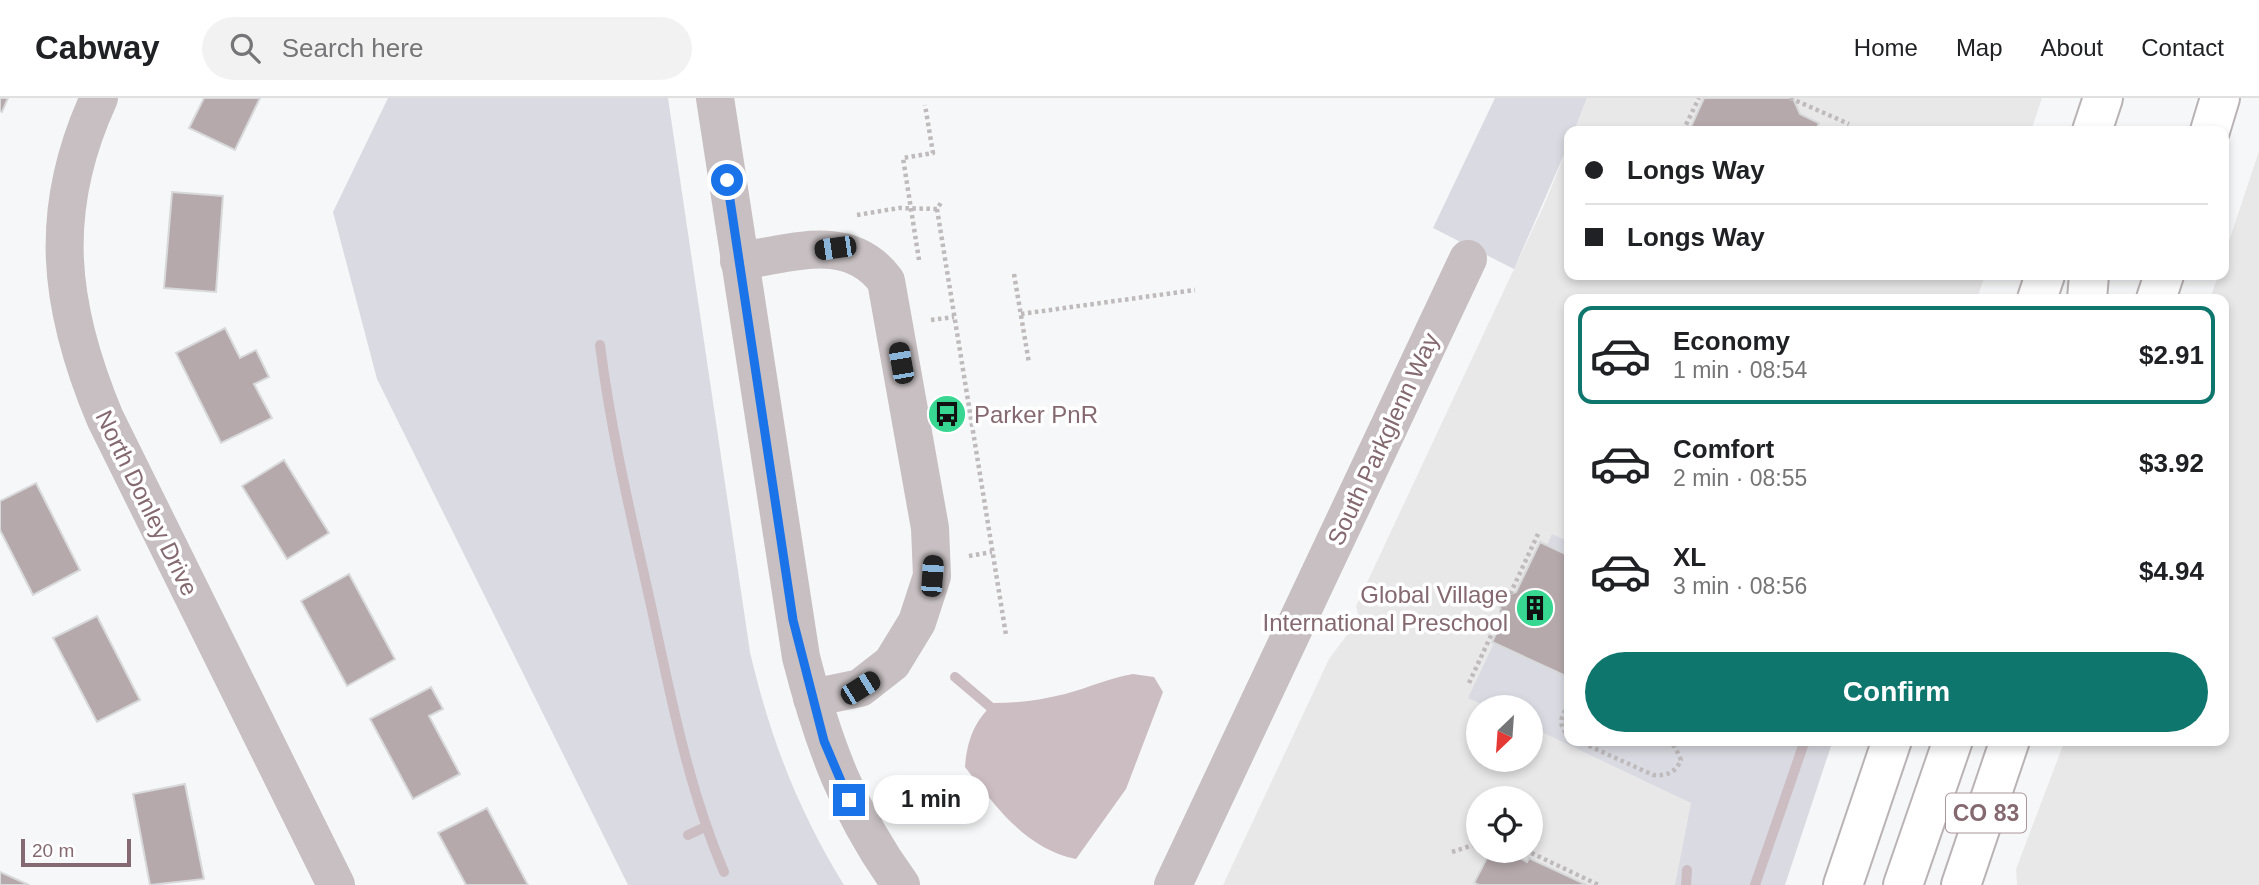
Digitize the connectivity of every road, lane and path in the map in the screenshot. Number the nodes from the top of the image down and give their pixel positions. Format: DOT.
graph roads {
  1 [pos="99,98"];
  2 [pos="715,98"];
  3 [pos="1699,98"];
  4 [pos="1790,98"];
  5 [pos="2220,98"];
  6 [pos="1849,124"];
  7 [pos="1686,126"];
  8 [pos="2212,126"];
  9 [pos="942,201"];
  10 [pos="937,209"];
  11 [pos="848,216"];
  12 [pos="1468,259"];
  13 [pos="739,261"];
  14 [pos="1014,274"];
  15 [pos="1195,290"];
  16 [pos="1021,314"];
  17 [pos="954,317"];
  18 [pos="927,320"];
  19 [pos="1029,363"];
  20 [pos="1538,534"];
  21 [pos="992,552"];
  22 [pos="962,557"];
  23 [pos="1006,635"];
  24 [pos="1468,683"];
  25 [pos="812,698"];
  26 [pos="1564,713"];
  27 [pos="1564,730"];
  28 [pos="1589,746"];
  29 [pos="1674,746"];
  30 [pos="1890,746"];
  31 [pos="1950,746"];
  32 [pos="2008,746"];
  33 [pos="1466,847"];
  34 [pos="1452,852"];
  35 [pos="1543,859"];
  36 [pos="336,885"];
  37 [pos="901,885"];
  38 [pos="1173,885"];
  39 [pos="1599,885"];
  40 [pos="1843,885"];
  41 [pos="1903,885"];
  42 [pos="1961,885"];
  1 -- 36 [label="street, North Donley Drive"];
  2 -- 13 [label="street"];
  3 -- 7 [label="path"];
  4 -- 6 [label="path"];
  5 -- 8 [label="highway"];
  9 -- 10 [label="path"];
  10 -- 11 [label="path"];
  10 -- 17 [label="path"];
  12 -- 38 [label="street, South Parkglenn Way"];
  13 -- 25 [label="street"];
  13 -- 25 [label="street"];
  14 -- 16 [label="path"];
  15 -- 16 [label="path"];
  16 -- 19 [label="path"];
  17 -- 18 [label="path"];
  17 -- 21 [label="path"];
  20 -- 24 [label="path"];
  21 -- 22 [label="path"];
  21 -- 23 [label="path"];
  25 -- 37 [label="street"];
  26 -- 27 [label="path"];
  28 -- 29 [label="path"];
  30 -- 40 [label="highway"];
  31 -- 41 [label="highway"];
  32 -- 42 [label="highway, CO 83"];
  33 -- 34 [label="path"];
  35 -- 39 [label="path"];
}
